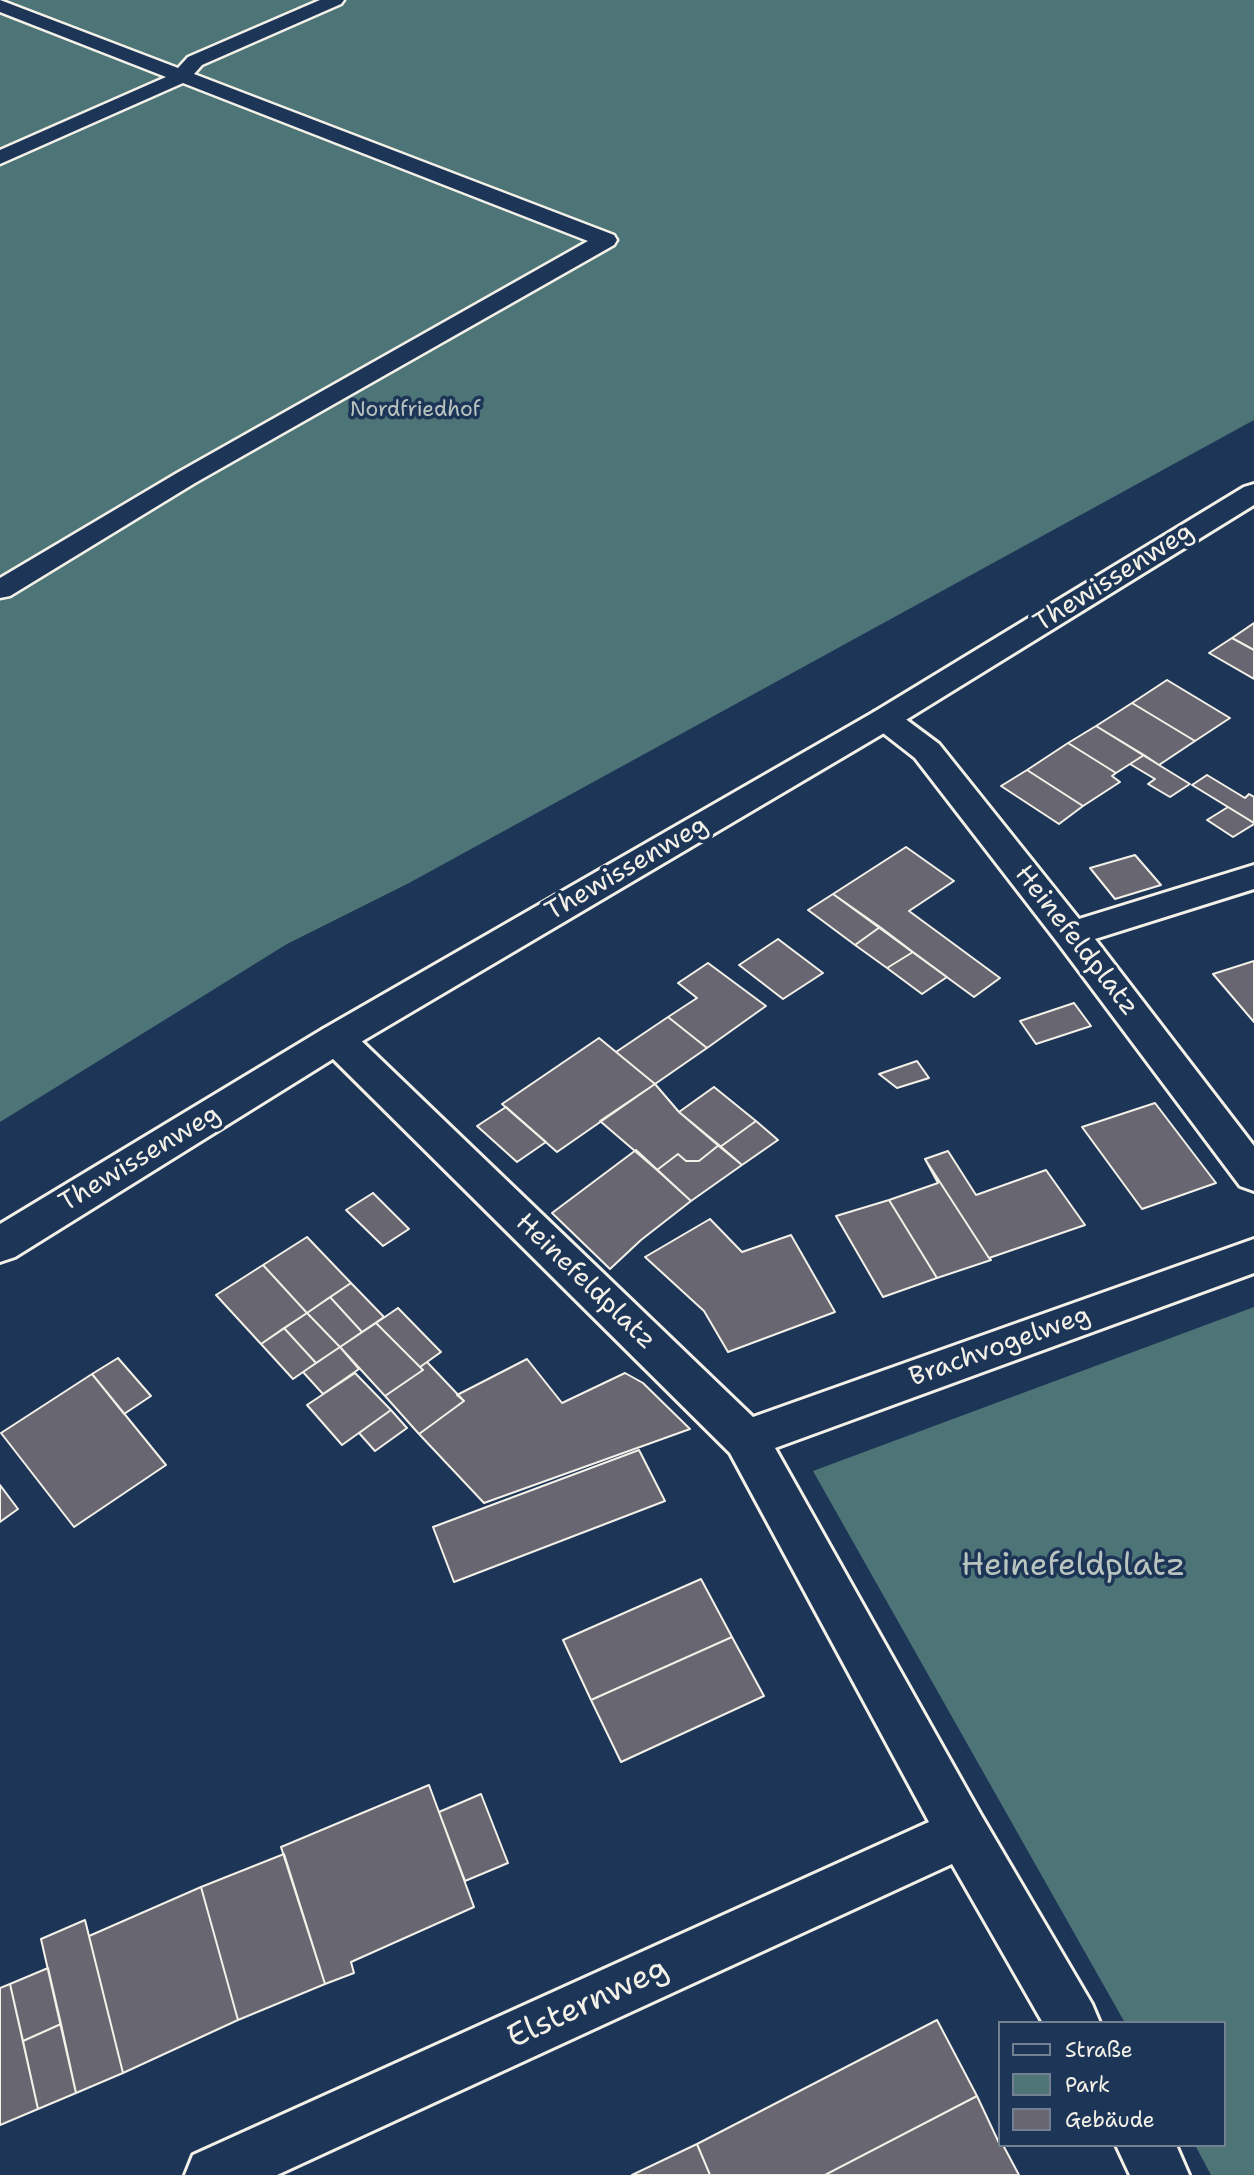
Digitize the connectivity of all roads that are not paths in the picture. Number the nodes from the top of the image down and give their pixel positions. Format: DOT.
graph roads {
  1 [pos="335,0"];
  2 [pos="0,6"];
  3 [pos="181,77"];
  4 [pos="0,158"];
  5 [pos="1254,493"];
  6 [pos="0,590"];
  7 [pos="885,719"];
  8 [pos="1254,877"];
  9 [pos="1071,934"];
  10 [pos="336,1039"];
  11 [pos="1254,1175"];
  12 [pos="0,1245"];
  13 [pos="1254,1256"];
  14 [pos="746,1439"];
  15 [pos="963,1833"];
  16 [pos="1072,2021"];
  17 [pos="1145,2147"];
  18 [pos="214,2175"];
  19 [pos="1161,2175"];
  1 -- 3 [label="lane"];
  2 -- 3 [label="lane"];
  3 -- 4 [label="lane"];
  3 -- 6 [label="lane"];
  5 -- 7 [label="street, Thewissenweg"];
  7 -- 9 [label="street, Heinefeldplatz"];
  7 -- 10 [label="street, Thewissenweg"];
  8 -- 9 [label="street"];
  9 -- 11 [label="street, Heinefeldplatz"];
  10 -- 12 [label="street, Thewissenweg"];
  10 -- 14 [label="street, Heinefeldplatz"];
  13 -- 14 [label="street, Brachvogelweg"];
  14 -- 15 [label="street, Heinefeldplatz"];
  15 -- 16 [label="street, Heinefeldplatz"];
  15 -- 18 [label="street, Elsternweg"];
  17 -- 19 [label="street"];
}
